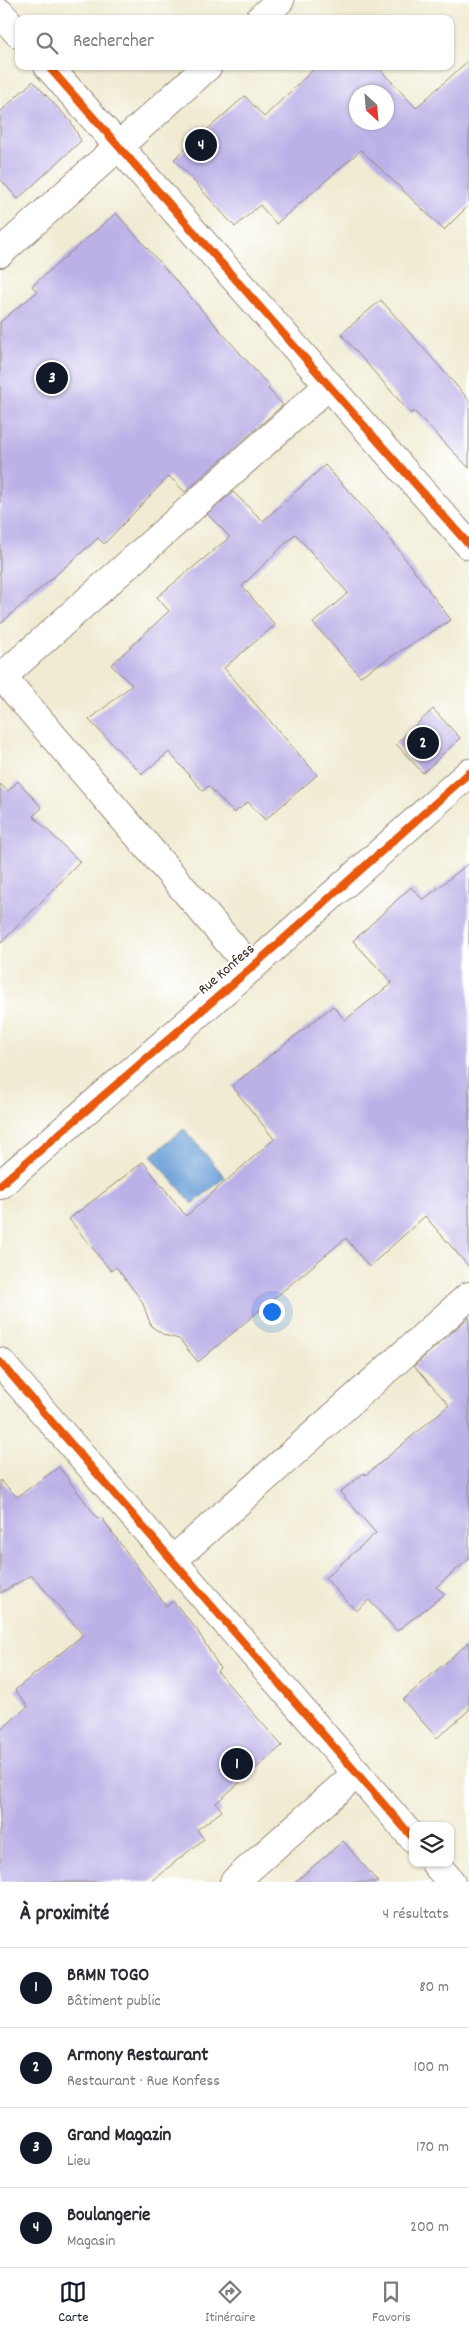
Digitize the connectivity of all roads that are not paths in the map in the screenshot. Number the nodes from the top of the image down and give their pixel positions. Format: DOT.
graph roads {
  1 [pos="280,0"];
  2 [pos="0,13"];
  3 [pos="264,15"];
  4 [pos="15,30"];
  5 [pos="52,70"];
  6 [pos="204,70"];
  7 [pos="120,146"];
  8 [pos="0,253"];
  9 [pos="329,385"];
  10 [pos="469,545"];
  11 [pos="1,676"];
  12 [pos="469,773"];
  13 [pos="252,968"];
  14 [pos="0,1185"];
  15 [pos="469,1296"];
  16 [pos="0,1362"];
  17 [pos="172,1560"];
  18 [pos="357,1774"];
  19 [pos="409,1833"];
  20 [pos="438,1867"];
  21 [pos="234,1882"];
  22 [pos="451,1882"];
  1 -- 3 [label="street"];
  2 -- 4 [label="street"];
  5 -- 7 [label="street"];
  6 -- 7 [label="street"];
  7 -- 8 [label="street"];
  7 -- 9 [label="street"];
  9 -- 10 [label="street"];
  9 -- 11 [label="street"];
  11 -- 13 [label="street"];
  12 -- 13 [label="street, Rue Konfess"];
  13 -- 14 [label="street, Rue Konfess"];
  15 -- 17 [label="street"];
  16 -- 17 [label="street"];
  17 -- 18 [label="street"];
  18 -- 19 [label="street"];
  18 -- 21 [label="street"];
  20 -- 22 [label="street"];
}
